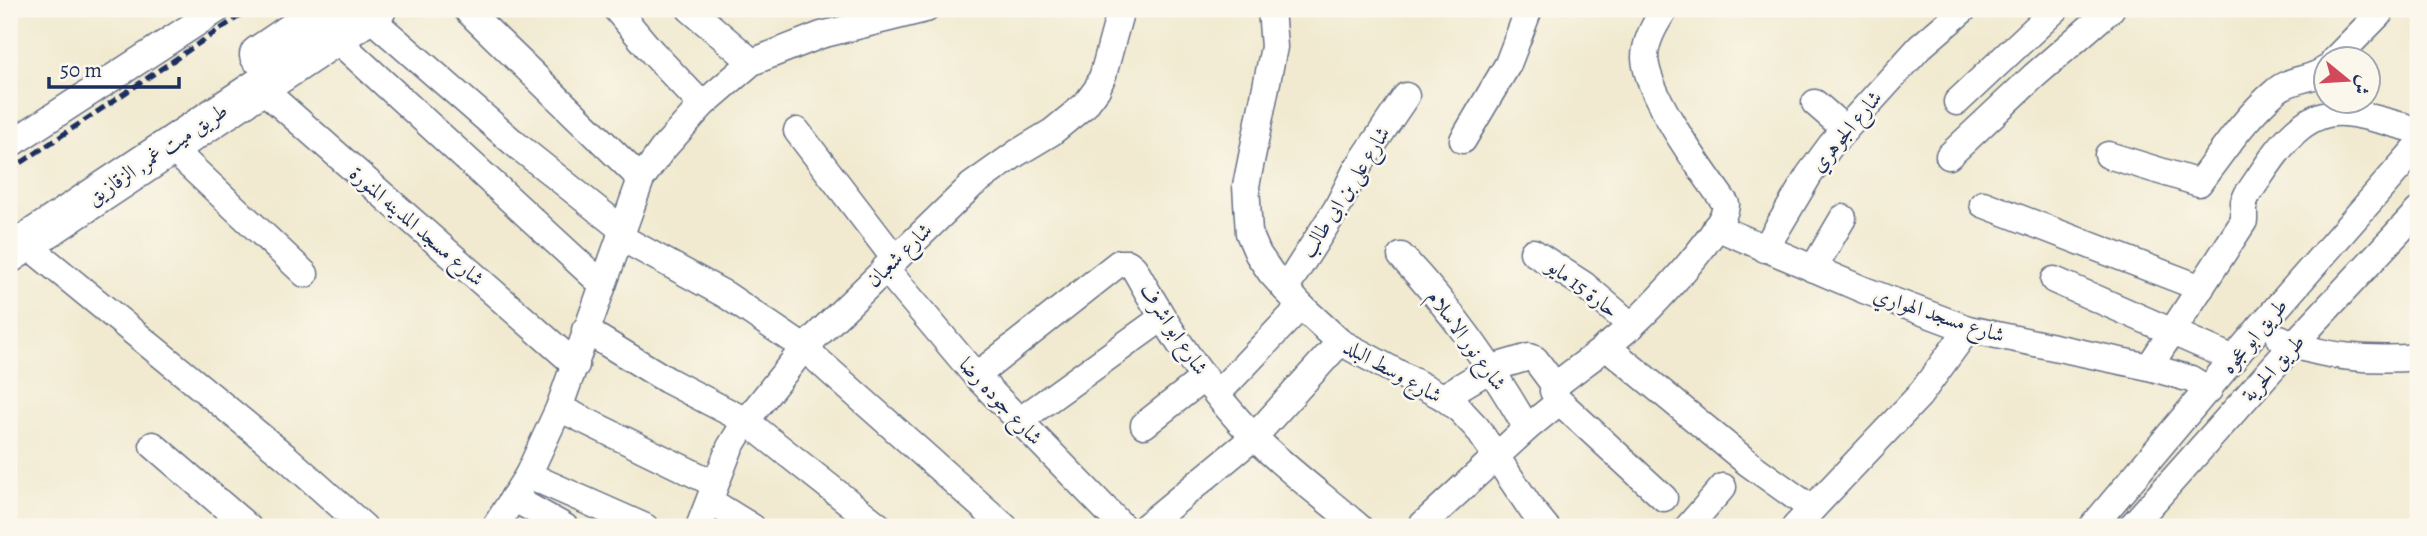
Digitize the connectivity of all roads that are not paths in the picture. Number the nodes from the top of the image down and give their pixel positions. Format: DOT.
graph roads {
  1 [pos="218,9"];
  2 [pos="466,9"];
  3 [pos="615,9"];
  4 [pos="691,9"];
  5 [pos="926,9"];
  6 [pos="1121,9"];
  7 [pos="1271,9"];
  8 [pos="1529,9"];
  9 [pos="1665,9"];
  10 [pos="2056,9"];
  11 [pos="2111,9"];
  12 [pos="372,12"];
  13 [pos="890,13"];
  14 [pos="2381,13"];
  15 [pos="1954,17"];
  16 [pos="330,23"];
  17 [pos="2350,46"];
  18 [pos="752,62"];
  19 [pos="2312,76"];
  20 [pos="259,86"];
  21 [pos="1406,96"];
  22 [pos="1815,103"];
  23 [pos="1957,103"];
  24 [pos="702,105"];
  25 [pos="2318,116"];
  26 [pos="2371,116"];
  27 [pos="1845,129"];
  28 [pos="2418,130"];
  29 [pos="797,131"];
  30 [pos="1463,140"];
  31 [pos="9,145"];
  32 [pos="169,146"];
  33 [pos="2418,146"];
  34 [pos="2108,155"];
  35 [pos="1950,156"];
  36 [pos="641,179"];
  37 [pos="1983,204"];
  38 [pos="2418,211"];
  39 [pos="1843,218"];
  40 [pos="1716,227"];
  41 [pos="622,233"];
  42 [pos="14,240"];
  43 [pos="1765,249"];
  44 [pos="1533,252"];
  45 [pos="1401,256"];
  46 [pos="890,264"];
  47 [pos="1813,269"];
  48 [pos="305,274"];
  49 [pos="2054,280"];
  50 [pos="603,285"];
  51 [pos="2201,288"];
  52 [pos="1293,298"];
  53 [pos="1162,318"];
  54 [pos="1632,326"];
  55 [pos="2260,327"];
  56 [pos="1969,329"];
  57 [pos="585,330"];
  58 [pos="2172,330"];
  59 [pos="1340,342"];
  60 [pos="2293,345"];
  61 [pos="1606,346"];
  62 [pos="804,348"];
  63 [pos="2418,358"];
  64 [pos="2234,359"];
  65 [pos="576,365"];
  66 [pos="2149,367"];
  67 [pos="1492,368"];
  68 [pos="976,376"];
  69 [pos="1211,385"];
  70 [pos="2209,390"];
  71 [pos="1557,394"];
  72 [pos="1443,397"];
  73 [pos="559,408"];
  74 [pos="746,421"];
  75 [pos="1019,421"];
  76 [pos="1144,425"];
  77 [pos="1527,428"];
  78 [pos="1254,437"];
  79 [pos="153,445"];
  80 [pos="1496,457"];
  81 [pos="527,475"];
  82 [pos="1723,487"];
  83 [pos="713,493"];
  84 [pos="513,498"];
  85 [pos="1664,498"];
  86 [pos="1804,518"];
  87 [pos="248,527"];
  88 [pos="364,527"];
  89 [pos="495,527"];
  90 [pos="565,527"];
  91 [pos="645,527"];
  92 [pos="699,527"];
  93 [pos="752,527"];
  94 [pos="880,527"];
  95 [pos="1005,527"];
  96 [pos="1123,527"];
  97 [pos="1145,527"];
  98 [pos="1359,527"];
  99 [pos="1420,527"];
  100 [pos="1546,527"];
  101 [pos="1688,527"];
  102 [pos="2092,527"];
  103 [pos="2131,527"];
  1 -- 31 [label="street"];
  2 -- 36 [label="street"];
  3 -- 24 [label="street"];
  4 -- 18 [label="street"];
  5 -- 13 [label="street"];
  6 -- 46 [label="street, شارع شعبان"];
  7 -- 52 [label="street, شارع وسط البلد"];
  8 -- 30 [label="street"];
  9 -- 40 [label="street"];
  10 -- 23 [label="street"];
  11 -- 35 [label="street"];
  12 -- 16 [label="highway, طريق ميت غمر, الزقازيق"];
  12 -- 41 [label="street"];
  13 -- 18 [label="street"];
  14 -- 17 [label="street"];
  15 -- 27 [label="street, شارع الجوهري"];
  16 -- 20 [label="highway, طريق ميت غمر, الزقازيق"];
  16 -- 42 [label="highway, طريق ميت غمر, الزقازيق"];
  16 -- 50 [label="street"];
  18 -- 24 [label="street"];
  19 -- 34 [label="street"];
  20 -- 32 [label="highway, طريق ميت غمر, الزقازيق"];
  20 -- 65 [label="street, شارع مسجد المدينه المنورة"];
  21 -- 52 [label="street, شارع على بن ابى طالب"];
  22 -- 27 [label="street"];
  24 -- 36 [label="street"];
  25 -- 51 [label="street"];
  26 -- 28 [label="street"];
  27 -- 43 [label="street, شارع الجوهري"];
  29 -- 46 [label="street, شارع جوده رضا"];
  32 -- 42 [label="highway, طريق ميت غمر, الزقازيق"];
  32 -- 48 [label="street"];
  33 -- 55 [label="street, طريق ابو عجوه"];
  36 -- 41 [label="street"];
  37 -- 51 [label="street"];
  38 -- 60 [label="street, طريق الحرية"];
  39 -- 47 [label="street"];
  40 -- 43 [label="street, شارع مسجد الهواري"];
  40 -- 54 [label="street"];
  41 -- 50 [label="street"];
  41 -- 62 [label="street"];
  42 -- 88 [label="street"];
  43 -- 47 [label="street, شارع مسجد الهواري"];
  44 -- 54 [label="street, حارة 15 مايو"];
  45 -- 67 [label="street, شارع نور الاسلام"];
  46 -- 62 [label="street, شارع شعبان"];
  46 -- 68 [label="street, شارع جوده رضا"];
  47 -- 56 [label="street, شارع مسجد الهواري"];
  49 -- 58 [label="street"];
  50 -- 57 [label="street"];
  51 -- 58 [label="street"];
  52 -- 59 [label="street, شارع وسط البلد"];
  52 -- 69 [label="street, شارع على بن ابى طالب"];
  53 -- 68 [label="street, شارع ابو اشرف"];
  53 -- 69 [label="street, شارع ابو اشرف"];
  53 -- 75 [label="street"];
  54 -- 61 [label="street"];
  55 -- 60 [label="street"];
  55 -- 64 [label="street, طريق ابو عجوه"];
  56 -- 66 [label="street, شارع مسجد الهواري"];
  56 -- 86 [label="street"];
  57 -- 65 [label="street"];
  57 -- 74 [label="street"];
  58 -- 64 [label="street"];
  58 -- 66 [label="street"];
  59 -- 72 [label="street, شارع وسط البلد"];
  59 -- 78 [label="street"];
  60 -- 63 [label="street"];
  60 -- 103 [label="street, طريق الحرية"];
  61 -- 71 [label="street"];
  61 -- 86 [label="street"];
  62 -- 74 [label="street, شارع شعبان"];
  62 -- 95 [label="street"];
  64 -- 70 [label="street, طريق ابو عجوه"];
  65 -- 73 [label="street"];
  66 -- 70 [label="street, شارع مسجد الهواري"];
  67 -- 71 [label="street"];
  67 -- 72 [label="street"];
  67 -- 77 [label="street, شارع نور الاسلام"];
  68 -- 75 [label="street, شارع جوده رضا"];
  69 -- 76 [label="street, شارع على بن ابى طالب"];
  69 -- 78 [label="street, شارع ابو اشرف"];
  70 -- 102 [label="street, طريق ابو عجوه"];
  71 -- 77 [label="street"];
  71 -- 85 [label="street"];
  72 -- 80 [label="street, شارع وسط البلد"];
  73 -- 81 [label="street"];
  73 -- 83 [label="street"];
  74 -- 83 [label="street, شارع شعبان"];
  74 -- 94 [label="street"];
  75 -- 96 [label="street, شارع جوده رضا"];
  77 -- 80 [label="street"];
  78 -- 97 [label="street"];
  78 -- 98 [label="street, شارع ابو اشرف"];
  79 -- 87 [label="street"];
  80 -- 99 [label="street"];
  80 -- 100 [label="street, شارع وسط البلد"];
  81 -- 84 [label="street"];
  81 -- 91 [label="street"];
  82 -- 101 [label="street"];
  83 -- 92 [label="street, شارع شعبان"];
  83 -- 93 [label="street"];
  84 -- 89 [label="street"];
  84 -- 90 [label="street"];
}
